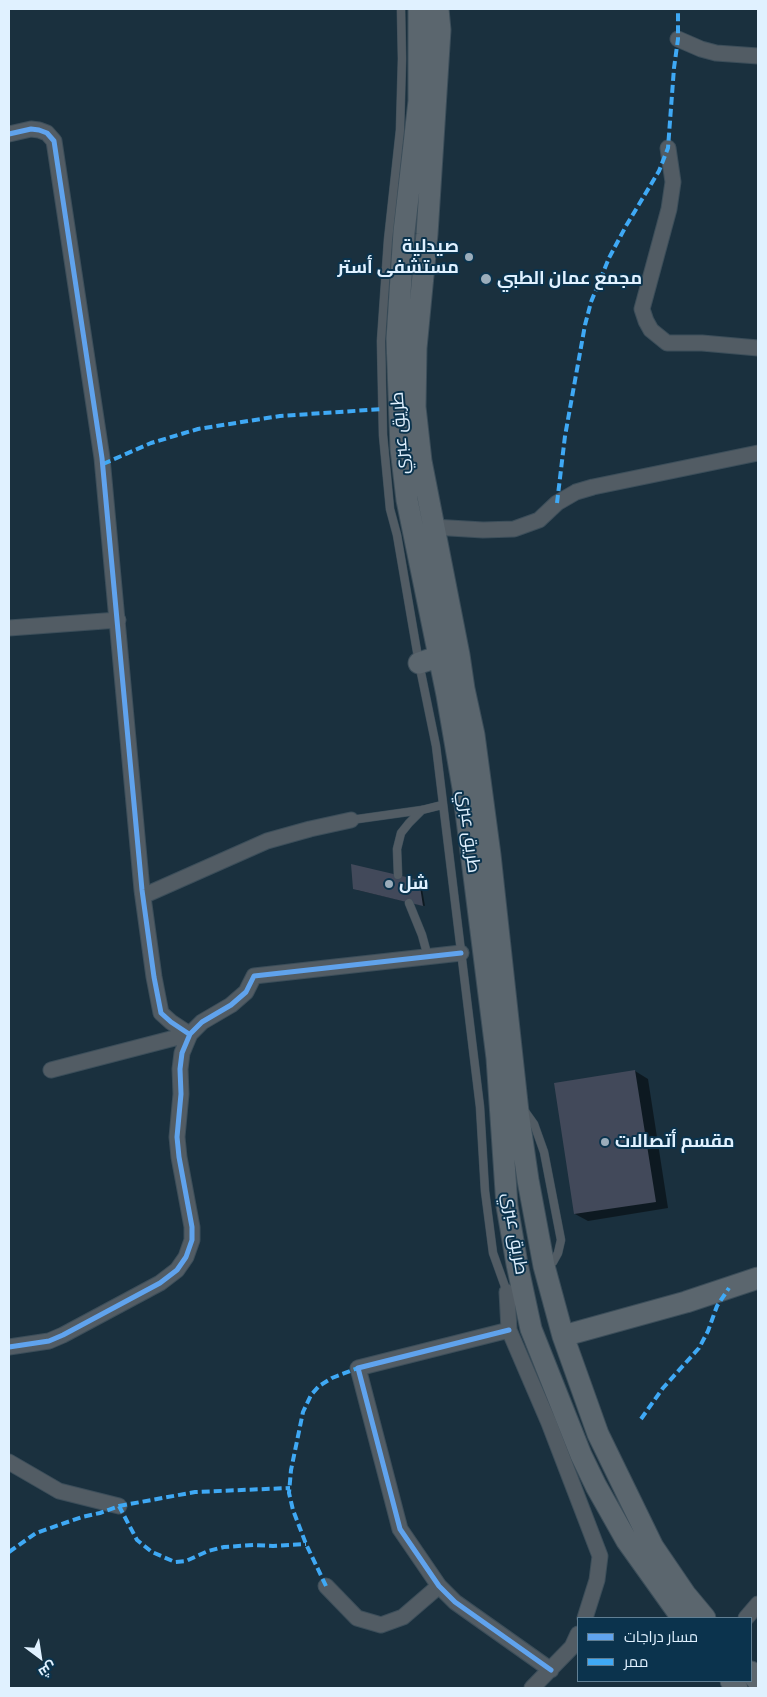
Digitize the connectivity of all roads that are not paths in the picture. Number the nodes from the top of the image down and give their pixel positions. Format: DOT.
graph roads {
  1 [pos="401,9"];
  2 [pos="419,9"];
  3 [pos="438,9"];
  4 [pos="678,40"];
  5 [pos="758,56"];
  6 [pos="9,134"];
  7 [pos="668,148"];
  8 [pos="758,348"];
  9 [pos="758,453"];
  10 [pos="433,527"];
  11 [pos="118,620"];
  12 [pos="9,628"];
  13 [pos="429,660"];
  14 [pos="442,805"];
  15 [pos="422,810"];
  16 [pos="351,820"];
  17 [pos="398,875"];
  18 [pos="143,896"];
  19 [pos="409,902"];
  20 [pos="461,953"];
  21 [pos="428,958"];
  22 [pos="190,1034"];
  23 [pos="51,1070"];
  24 [pos="508,1206"];
  25 [pos="544,1266"];
  26 [pos="758,1278"];
  27 [pos="507,1292"];
  28 [pos="509,1330"];
  29 [pos="563,1336"];
  30 [pos="9,1347"];
  31 [pos="567,1421"];
  32 [pos="9,1462"];
  33 [pos="625,1491"];
  34 [pos="119,1506"];
  35 [pos="326,1586"];
  36 [pos="439,1586"];
  37 [pos="758,1604"];
  38 [pos="585,1617"];
  39 [pos="681,1617"];
  40 [pos="705,1617"];
  41 [pos="747,1617"];
  42 [pos="577,1636"];
  43 [pos="551,1670"];
  44 [pos="532,1688"];
  1 -- 13 [label="lane"];
  2 -- 13 [label="main road, طريق عبري"];
  3 -- 10 [label="main road, طريق عبري"];
  4 -- 5 [label="street"];
  6 -- 11 [label="street"];
  7 -- 8 [label="street"];
  9 -- 10 [label="street"];
  10 -- 25 [label="main road, طريق عبري"];
  11 -- 12 [label="street"];
  11 -- 18 [label="street"];
  13 -- 14 [label="lane"];
  13 -- 24 [label="main road, طريق عبري"];
  14 -- 15 [label="lane"];
  14 -- 20 [label="lane"];
  15 -- 16 [label="lane"];
  15 -- 17 [label="lane"];
  16 -- 18 [label="street"];
  18 -- 22 [label="street"];
  19 -- 21 [label="lane"];
  20 -- 21 [label="street"];
  20 -- 27 [label="lane"];
  21 -- 22 [label="street"];
  22 -- 23 [label="street"];
  22 -- 30 [label="street"];
  24 -- 25 [label="main road"];
  24 -- 31 [label="main road, طريق عبري"];
  25 -- 29 [label="main road, طريق عبري"];
  26 -- 29 [label="main road"];
  27 -- 28 [label="street"];
  28 -- 36 [label="street"];
  28 -- 38 [label="street"];
  29 -- 33 [label="main road, طريق عبري"];
  31 -- 33 [label="main road"];
  31 -- 39 [label="main road, طريق عبري"];
  32 -- 34 [label="street"];
  33 -- 40 [label="main road, طريق عبري"];
  35 -- 36 [label="street"];
  36 -- 43 [label="street"];
  37 -- 41 [label="street"];
  42 -- 43 [label="street"];
  43 -- 44 [label="street"];
}
